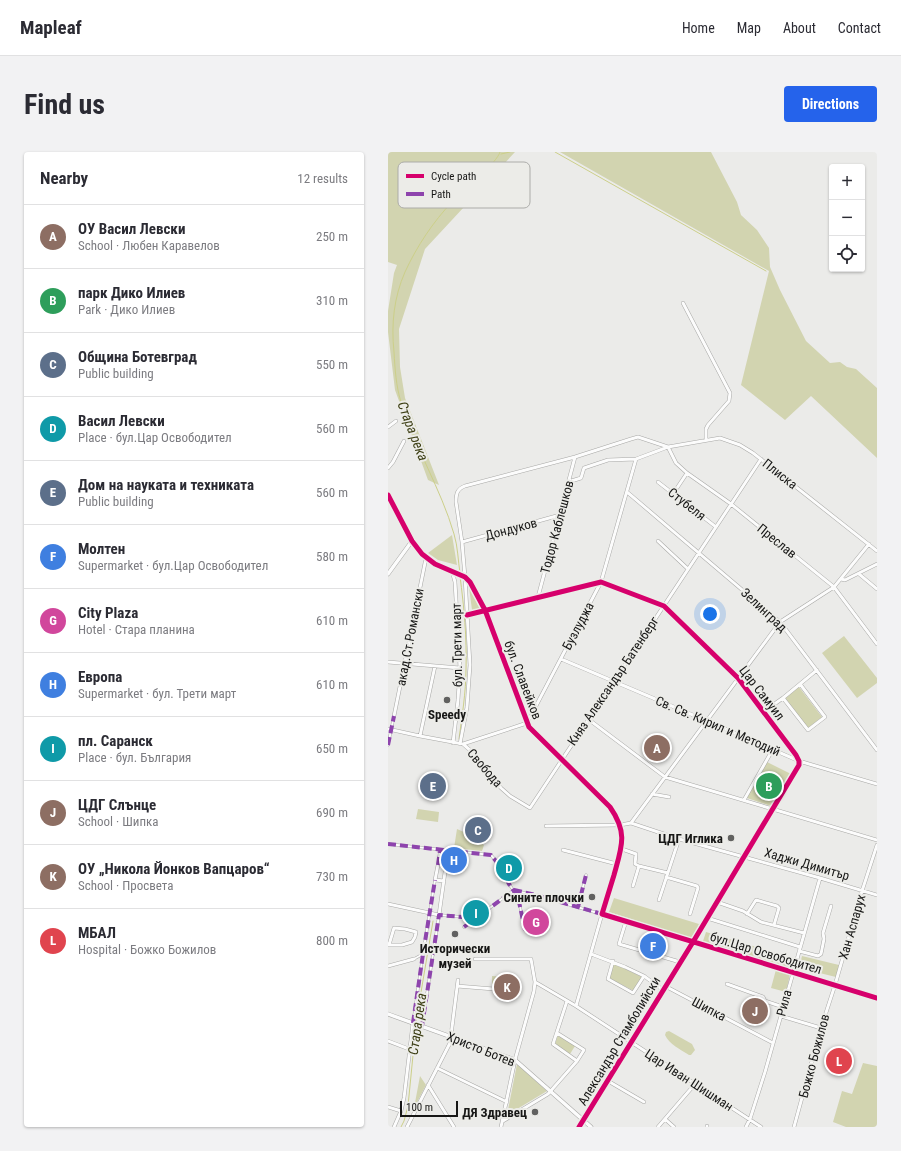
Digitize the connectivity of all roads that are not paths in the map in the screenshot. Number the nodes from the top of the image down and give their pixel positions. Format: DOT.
graph roads {
  1 [pos="682,303"];
  2 [pos="396,421"];
  3 [pos="388,427"];
  4 [pos="706,440"];
  5 [pos="404,441"];
  6 [pos="668,447"];
  7 [pos="575,457"];
  8 [pos="636,459"];
  9 [pos="761,459"];
  10 [pos="388,468"];
  11 [pos="687,473"];
  12 [pos="568,482"];
  13 [pos="658,482"];
  14 [pos="627,492"];
  15 [pos="673,494"];
  16 [pos="388,495"];
  17 [pos="731,504"];
  18 [pos="560,515"];
  19 [pos="716,527"];
  20 [pos="412,541"];
  21 [pos="462,542"];
  22 [pos="658,542"];
  23 [pos="869,544"];
  24 [pos="877,551"];
  25 [pos="699,553"];
  26 [pos="426,558"];
  27 [pos="877,564"];
  28 [pos="688,569"];
  29 [pos="452,571"];
  30 [pos="388,574"];
  31 [pos="859,574"];
  32 [pos="464,576"];
  33 [pos="841,579"];
  34 [pos="601,582"];
  35 [pos="834,587"];
  36 [pos="877,589"];
  37 [pos="538,598"];
  38 [pos="664,606"];
  39 [pos="485,610"];
  40 [pos="468,615"];
  41 [pos="780,622"];
  42 [pos="877,644"];
  43 [pos="561,658"];
  44 [pos="388,662"];
  45 [pos="405,664"];
  46 [pos="435,666"];
  47 [pos="460,668"];
  48 [pos="817,670"];
  49 [pos="738,678"];
  50 [pos="615,681"];
  51 [pos="800,684"];
  52 [pos="783,698"];
  53 [pos="763,712"];
  54 [pos="394,716"];
  55 [pos="588,719"];
  56 [pos="707,721"];
  57 [pos="527,723"];
  58 [pos="390,729"];
  59 [pos="420,736"];
  60 [pos="453,743"];
  61 [pos="462,744"];
  62 [pos="388,746"];
  63 [pos="773,749"];
  64 [pos="877,750"];
  65 [pos="561,760"];
  66 [pos="799,761"];
  67 [pos="665,777"];
  68 [pos="877,784"];
  69 [pos="652,794"];
  70 [pos="669,796"];
  71 [pos="744,800"];
  72 [pos="530,808"];
  73 [pos="773,809"];
  74 [pos="631,823"];
  75 [pos="620,825"];
  76 [pos="546,826"];
  77 [pos="679,839"];
  78 [pos="877,840"];
  79 [pos="388,844"];
  80 [pos="877,845"];
  81 [pos="622,849"];
  82 [pos="440,850"];
  83 [pos="563,850"];
  84 [pos="448,851"];
  85 [pos="744,858"];
  86 [pos="617,864"];
  87 [pos="438,865"];
  88 [pos="639,866"];
  89 [pos="446,867"];
  90 [pos="668,873"];
  91 [pos="586,875"];
  92 [pos="666,878"];
  93 [pos="820,878"];
  94 [pos="435,880"];
  95 [pos="444,880"];
  96 [pos="633,886"];
  97 [pos="514,890"];
  98 [pos="862,891"];
  99 [pos="877,895"];
  100 [pos="659,900"];
  101 [pos="717,902"];
  102 [pos="388,904"];
  103 [pos="831,906"];
  104 [pos="578,907"];
  105 [pos="430,913"];
  106 [pos="602,914"];
  107 [pos="690,914"];
  108 [pos="747,914"];
  109 [pos="439,915"];
  110 [pos="475,918"];
  111 [pos="707,918"];
  112 [pos="626,921"];
  113 [pos="774,925"];
  114 [pos="464,927"];
  115 [pos="525,930"];
  116 [pos="804,933"];
  117 [pos="693,942"];
  118 [pos="389,945"];
  119 [pos="799,949"];
  120 [pos="423,954"];
  121 [pos="591,954"];
  122 [pos="414,959"];
  123 [pos="475,959"];
  124 [pos="613,961"];
  125 [pos="680,962"];
  126 [pos="388,966"];
  127 [pos="793,972"];
  128 [pos="644,976"];
  129 [pos="458,980"];
  130 [pos="535,982"];
  131 [pos="727,984"];
  132 [pos="835,985"];
  133 [pos="457,986"];
  134 [pos="665,986"];
  135 [pos="506,990"];
  136 [pos="663,990"];
  137 [pos="877,998"];
  138 [pos="567,1001"];
  139 [pos="576,1006"];
  140 [pos="783,1007"];
  141 [pos="388,1014"];
  142 [pos="781,1016"];
  143 [pos="413,1023"];
  144 [pos="421,1026"];
  145 [pos="821,1028"];
  146 [pos="557,1033"];
  147 [pos="452,1036"];
  148 [pos="388,1041"];
  149 [pos="631,1043"];
  150 [pos="773,1043"];
  151 [pos="409,1049"];
  152 [pos="515,1060"];
  153 [pos="577,1061"];
  154 [pos="437,1068"];
  155 [pos="608,1081"];
  156 [pos="695,1084"];
  157 [pos="428,1085"];
  158 [pos="550,1091"];
  159 [pos="507,1102"];
  160 [pos="644,1102"];
  161 [pos="388,1107"];
  162 [pos="401,1111"];
  163 [pos="665,1119"];
  164 [pos="750,1119"];
  165 [pos="583,1120"];
  166 [pos="503,1121"];
  167 [pos="394,1127"];
  168 [pos="407,1127"];
  169 [pos="454,1127"];
  170 [pos="502,1127"];
  171 [pos="579,1127"];
  172 [pos="591,1127"];
  173 [pos="658,1127"];
  174 [pos="674,1127"];
  175 [pos="746,1127"];
  176 [pos="761,1127"];
  177 [pos="794,1127"];
  1 -- 4 [label="street"];
  2 -- 3 [label="street"];
  4 -- 6 [label="street, Плиска"];
  4 -- 9 [label="street, Плиска"];
  5 -- 10 [label="street"];
  6 -- 7 [label="street"];
  6 -- 8 [label="street, Плиска"];
  6 -- 11 [label="street, Преслав"];
  7 -- 12 [label="street, Тодор Каблешков"];
  7 -- 21 [label="street, бул. Трети март"];
  8 -- 12 [label="street"];
  8 -- 14 [label="street, Бузлуджа"];
  9 -- 17 [label="street, Княз Александър Батенберг"];
  9 -- 23 [label="street, Плиска"];
  11 -- 15 [label="street"];
  11 -- 17 [label="street, Преслав"];
  12 -- 18 [label="street, Тодор Каблешков"];
  13 -- 15 [label="street, Стубеля"];
  14 -- 25 [label="street, Зелинград"];
  14 -- 34 [label="street, Бузлуджа"];
  15 -- 19 [label="street, Стубеля"];
  16 -- 20 [label="street"];
  17 -- 19 [label="street, Княз Александър Батенберг"];
  17 -- 35 [label="street, Преслав"];
  18 -- 21 [label="street, Дондуков"];
  18 -- 37 [label="street, Тодор Каблешков"];
  19 -- 25 [label="street, Княз Александър Батенберг"];
  20 -- 26 [label="street"];
  20 -- 30 [label="street"];
  21 -- 32 [label="street, бул. Трети март"];
  22 -- 28 [label="street"];
  23 -- 24 [label="street, Плиска"];
  23 -- 33 [label="street"];
  25 -- 28 [label="street, Княз Александър Батенберг"];
  25 -- 41 [label="street, Зелинград"];
  26 -- 29 [label="street"];
  26 -- 45 [label="street, акад.Ст.Романски"];
  27 -- 31 [label="street"];
  28 -- 38 [label="street, Княз Александър Батенберг"];
  29 -- 32 [label="street"];
  29 -- 47 [label="street, бул. Трети март"];
  31 -- 33 [label="street"];
  31 -- 36 [label="street"];
  32 -- 39 [label="street, бул. Славейков"];
  32 -- 40 [label="street, бул. Трети март"];
  33 -- 35 [label="street"];
  34 -- 37 [label="street"];
  34 -- 38 [label="street, Цар Самуил"];
  34 -- 43 [label="street, Бузлуджа"];
  35 -- 41 [label="street"];
  35 -- 42 [label="street, Преслав"];
  37 -- 39 [label="street"];
  38 -- 49 [label="street, Цар Самуил"];
  38 -- 50 [label="street, Княз Александър Батенберг"];
  39 -- 40 [label="street"];
  39 -- 57 [label="street, бул. Славейков"];
  40 -- 61 [label="street, бул. Трети март"];
  41 -- 48 [label="street, Зелинград"];
  41 -- 49 [label="street"];
  43 -- 50 [label="street, Св. Св. Кирил и Методий"];
  43 -- 57 [label="street, Бузлуджа"];
  44 -- 45 [label="street"];
  45 -- 46 [label="street"];
  45 -- 54 [label="street, акад.Ст.Романски"];
  46 -- 47 [label="street"];
  46 -- 59 [label="street"];
  47 -- 60 [label="street, бул. Трети март"];
  48 -- 51 [label="street"];
  48 -- 64 [label="street, Зелинград"];
  49 -- 53 [label="street, Цар Самуил"];
  49 -- 56 [label="street"];
  50 -- 55 [label="street, Княз Александър Батенберг"];
  50 -- 56 [label="street, Св. Св. Кирил и Методий"];
  51 -- 52 [label="street"];
  51 -- 52 [label="street"];
  52 -- 53 [label="street"];
  53 -- 66 [label="street, Цар Самуил"];
  54 -- 58 [label="street"];
  55 -- 65 [label="street, Княз Александър Батенберг"];
  55 -- 67 [label="street"];
  56 -- 63 [label="street, Св. Св. Кирил и Методий"];
  56 -- 67 [label="street"];
  57 -- 61 [label="street"];
  57 -- 65 [label="street, бул. Славейков"];
  58 -- 59 [label="street, Свобода"];
  58 -- 62 [label="street"];
  59 -- 60 [label="street, Свобода"];
  60 -- 61 [label="street, Свобода"];
  61 -- 72 [label="street, Свобода"];
  63 -- 66 [label="street, Св. Св. Кирил и Методий"];
  63 -- 71 [label="street"];
  65 -- 72 [label="street, Княз Александър Батенберг"];
  65 -- 75 [label="street, бул. Славейков"];
  66 -- 68 [label="street, Св. Св. Кирил и Методий"];
  66 -- 73 [label="street, Александър Стамболийски"];
  67 -- 69 [label="street"];
  67 -- 71 [label="street"];
  69 -- 70 [label="street"];
  69 -- 74 [label="street"];
  71 -- 73 [label="street"];
  73 -- 78 [label="street"];
  73 -- 85 [label="street, Александър Стамболийски"];
  74 -- 75 [label="street, Хаджи Димитър"];
  74 -- 77 [label="street, Хаджи Димитър"];
  75 -- 76 [label="street, Хаджи Димитър"];
  75 -- 81 [label="street, бул. Славейков"];
  77 -- 85 [label="street, Хаджи Димитър"];
  77 -- 90 [label="street"];
  79 -- 82 [label="street"];
  80 -- 98 [label="street, Хан Аспарух"];
  81 -- 86 [label="street"];
  81 -- 88 [label="street"];
  82 -- 84 [label="street"];
  82 -- 87 [label="street"];
  83 -- 86 [label="street"];
  84 -- 89 [label="street"];
  84 -- 97 [label="street"];
  85 -- 93 [label="street, Хаджи Димитър"];
  85 -- 101 [label="street, Александър Стамболийски"];
  86 -- 106 [label="street"];
  87 -- 89 [label="street"];
  87 -- 94 [label="street"];
  88 -- 90 [label="street"];
  88 -- 96 [label="street"];
  89 -- 95 [label="street"];
  90 -- 92 [label="street"];
  91 -- 104 [label="street"];
  92 -- 100 [label="street"];
  92 -- 107 [label="street"];
  93 -- 98 [label="street, Хаджи Димитър"];
  93 -- 116 [label="street, Рила"];
  94 -- 95 [label="street"];
  94 -- 105 [label="street"];
  95 -- 109 [label="street"];
  97 -- 104 [label="street, бул.Цар Освободител"];
  97 -- 110 [label="street"];
  97 -- 115 [label="street"];
  98 -- 99 [label="street, Хаджи Димитър"];
  98 -- 132 [label="street, Хан Аспарух"];
  101 -- 108 [label="street"];
  101 -- 111 [label="street, Александър Стамболийски"];
  102 -- 105 [label="street"];
  103 -- 119 [label="street, бул.Цар Освободител"];
  104 -- 106 [label="street, бул.Цар Освободител"];
  105 -- 109 [label="street"];
  105 -- 120 [label="street"];
  106 -- 112 [label="street, бул.Цар Освободител"];
  106 -- 121 [label="street"];
  108 -- 113 [label="street"];
  108 -- 113 [label="street"];
  109 -- 110 [label="street"];
  109 -- 144 [label="street"];
  110 -- 114 [label="street"];
  111 -- 117 [label="street, Александър Стамболийски"];
  111 -- 119 [label="street, бул.Цар Освободител"];
  112 -- 117 [label="street, бул.Цар Освободител"];
  112 -- 125 [label="street"];
  113 -- 116 [label="street"];
  116 -- 119 [label="street, Рила"];
  117 -- 125 [label="street, Александър Стамболийски"];
  117 -- 127 [label="street, бул.Цар Освободител"];
  118 -- 118 [label="street"];
  119 -- 127 [label="street, Рила"];
  120 -- 122 [label="street"];
  120 -- 143 [label="street"];
  121 -- 124 [label="street"];
  121 -- 139 [label="street"];
  122 -- 126 [label="street"];
  123 -- 130 [label="street"];
  124 -- 128 [label="street"];
  124 -- 128 [label="street"];
  125 -- 134 [label="street, Александър Стамболийски"];
  127 -- 132 [label="street, бул.Цар Освободител"];
  127 -- 140 [label="street, Рила"];
  128 -- 136 [label="street"];
  129 -- 133 [label="street"];
  130 -- 138 [label="street, Цар Иван Шишман"];
  130 -- 152 [label="street"];
  131 -- 140 [label="street"];
  132 -- 137 [label="street, бул.Цар Освободител"];
  132 -- 145 [label="street, Божко Божилов"];
  133 -- 135 [label="street"];
  133 -- 147 [label="street"];
  134 -- 136 [label="street, Александър Стамболийски"];
  134 -- 150 [label="street, Шипка"];
  136 -- 149 [label="street, Александър Стамболийски"];
  138 -- 139 [label="street, Цар Иван Шишман"];
  138 -- 146 [label="street"];
  139 -- 149 [label="street, Цар Иван Шишман"];
  140 -- 142 [label="street, Рила"];
  141 -- 143 [label="street, Христо Ботев"];
  142 -- 145 [label="street"];
  142 -- 150 [label="street, Рила"];
  143 -- 144 [label="street, Христо Ботев"];
  143 -- 151 [label="street"];
  144 -- 147 [label="street, Христо Ботев"];
  145 -- 177 [label="street, Божко Божилов"];
  146 -- 153 [label="street"];
  146 -- 153 [label="street"];
  147 -- 152 [label="street, Христо Ботев"];
  147 -- 154 [label="street"];
  148 -- 151 [label="street"];
  149 -- 155 [label="street, Александър Стамболийски"];
  149 -- 156 [label="street, Цар Иван Шишман"];
  150 -- 164 [label="street, Рила"];
  151 -- 162 [label="street"];
  152 -- 158 [label="street, Христо Ботев"];
  152 -- 159 [label="street"];
  153 -- 158 [label="street"];
  154 -- 157 [label="street"];
  154 -- 159 [label="street"];
  155 -- 160 [label="street"];
  155 -- 165 [label="street, Александър Стамболийски"];
  156 -- 163 [label="street"];
  156 -- 164 [label="street, Цар Иван Шишман"];
  157 -- 168 [label="street"];
  157 -- 169 [label="street"];
  158 -- 165 [label="street, Христо Ботев"];
  158 -- 166 [label="street"];
  159 -- 166 [label="street"];
  161 -- 162 [label="street"];
  162 -- 167 [label="street"];
  163 -- 173 [label="street"];
  163 -- 174 [label="street"];
  164 -- 175 [label="street, Рила"];
  164 -- 176 [label="street, Цар Иван Шишман"];
  165 -- 171 [label="street, Александър Стамболийски"];
  165 -- 172 [label="street, Христо Ботев"];
  166 -- 170 [label="street"];
}
